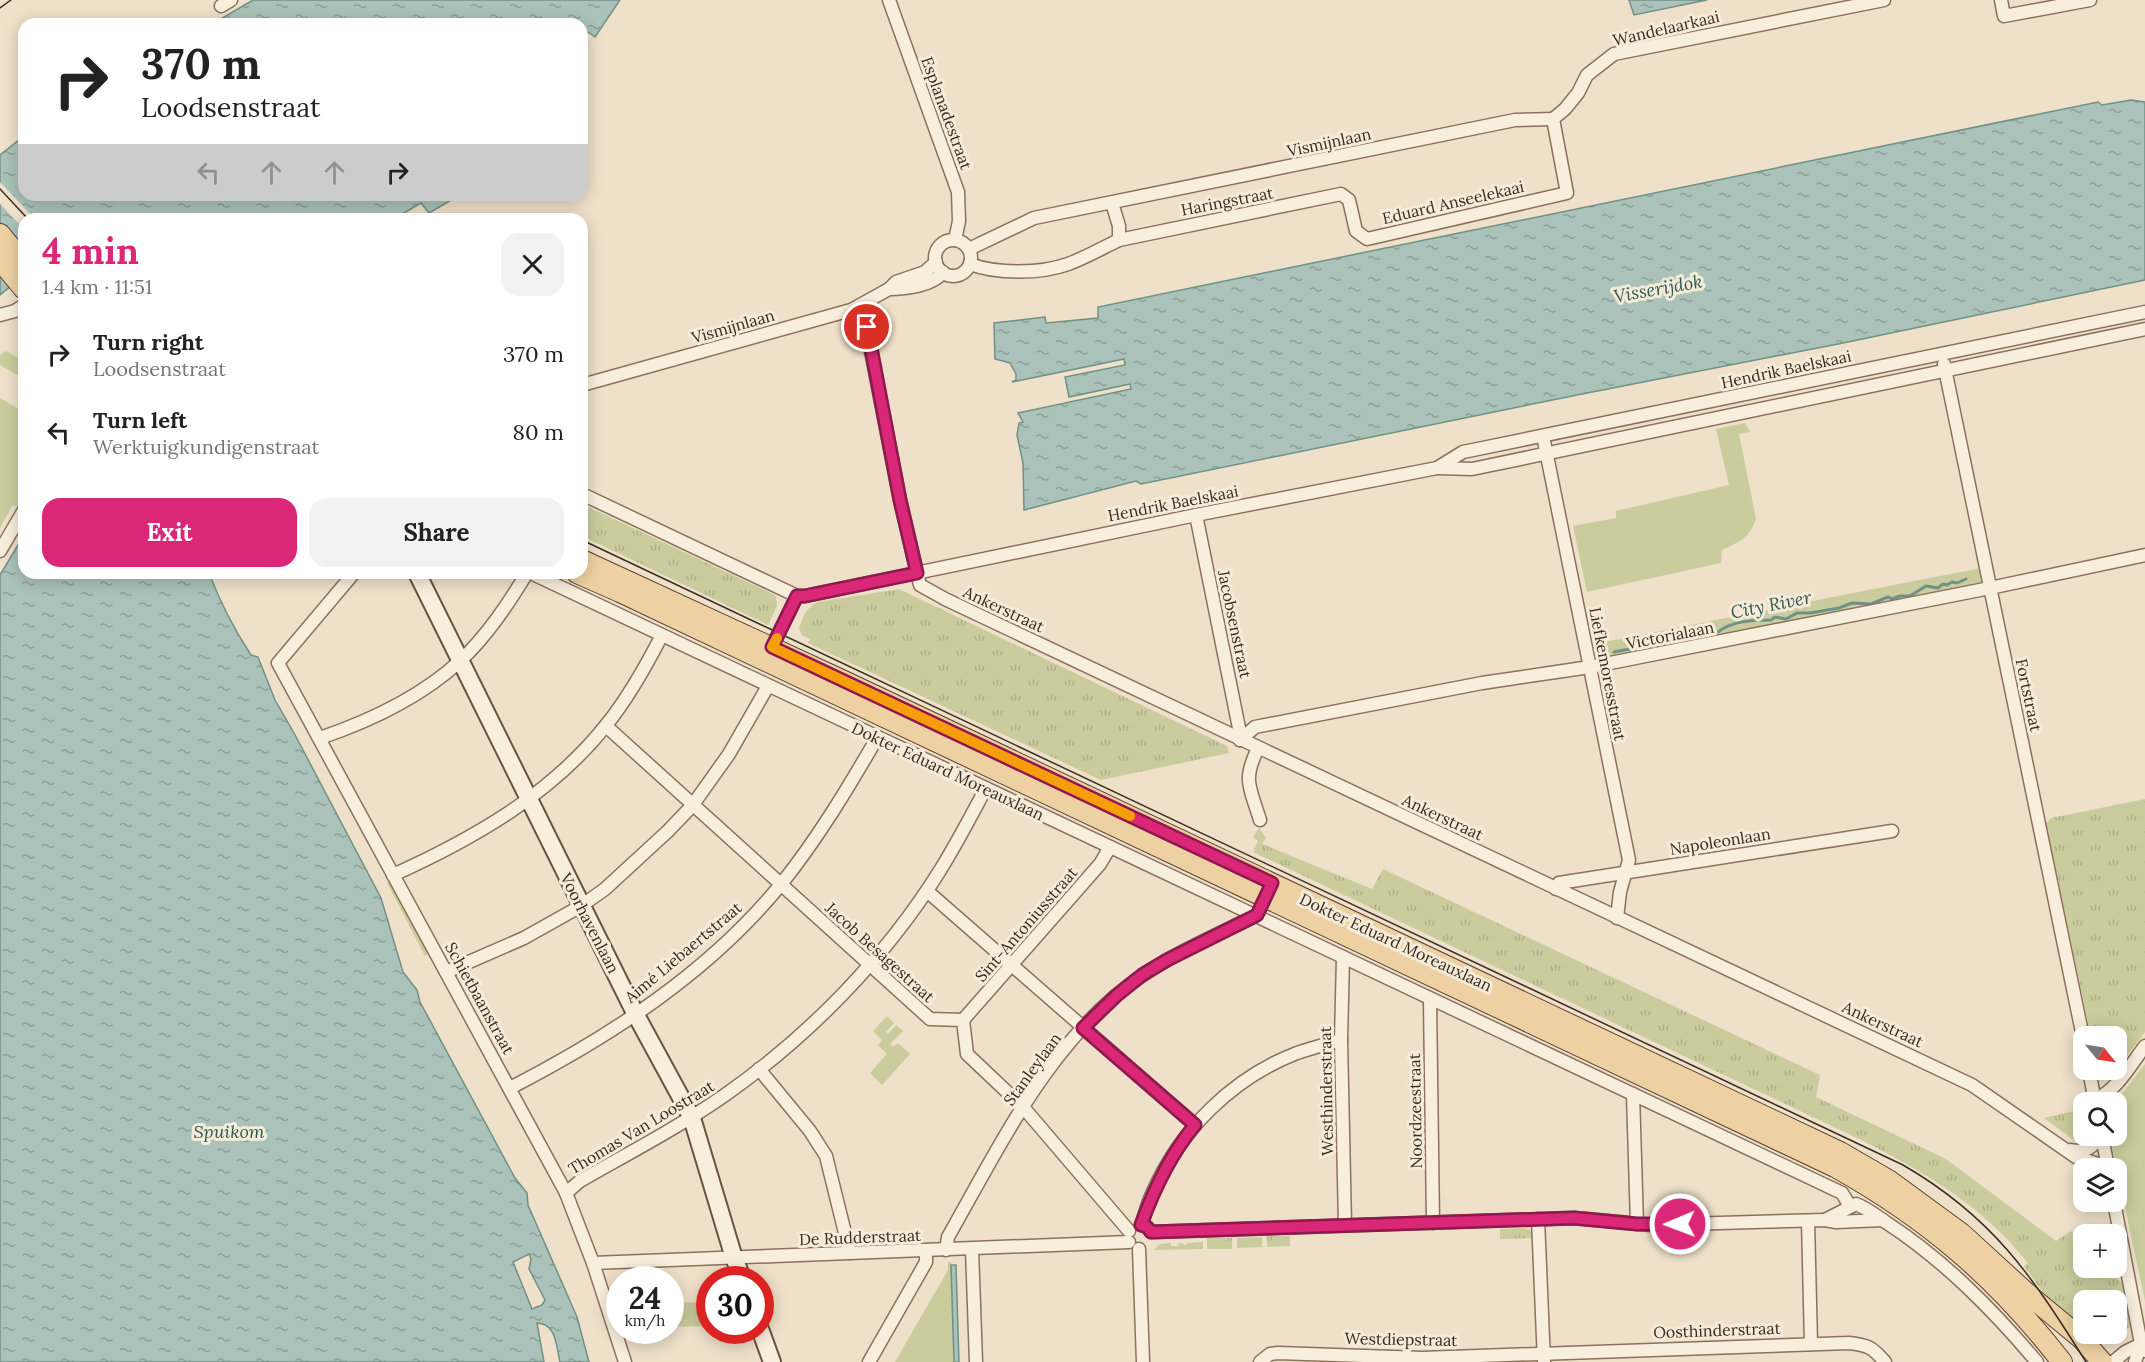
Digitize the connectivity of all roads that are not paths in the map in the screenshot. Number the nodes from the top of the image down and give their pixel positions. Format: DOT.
graph roads {
  1 [pos="889,0"];
  2 [pos="1884,0"];
  3 [pos="2001,0"];
  4 [pos="2090,0"];
  5 [pos="1553,119"];
  6 [pos="1341,194"];
  7 [pos="1112,203"];
  8 [pos="0,234"];
  9 [pos="955,240"];
  10 [pos="1119,240"];
  11 [pos="969,249"];
  12 [pos="18,256"];
  13 [pos="0,261"];
  14 [pos="970,264"];
  15 [pos="939,267"];
  16 [pos="18,282"];
  17 [pos="862,305"];
  18 [pos="18,309"];
  19 [pos="2145,312"];
  20 [pos="0,315"];
  21 [pos="2145,329"];
  22 [pos="1942,354"];
  23 [pos="1945,370"];
  24 [pos="588,383"];
  25 [pos="1543,436"];
  26 [pos="1546,454"];
  27 [pos="1437,468"];
  28 [pos="588,497"];
  29 [pos="1196,515"];
  30 [pos="18,520"];
  31 [pos="0,550"];
  32 [pos="2145,555"];
  33 [pos="588,563"];
  34 [pos="917,573"];
  35 [pos="588,578"];
  36 [pos="349,579"];
  37 [pos="420,579"];
  38 [pos="525,579"];
  39 [pos="542,579"];
  40 [pos="1990,588"];
  41 [pos="797,596"];
  42 [pos="662,635"];
  43 [pos="769,654"];
  44 [pos="460,661"];
  45 [pos="1590,667"];
  46 [pos="768,686"];
  47 [pos="606,726"];
  48 [pos="320,738"];
  49 [pos="877,738"];
  50 [pos="1240,740"];
  51 [pos="1258,748"];
  52 [pos="986,788"];
  53 [pos="528,799"];
  54 [pos="692,806"];
  55 [pos="1260,820"];
  56 [pos="1892,831"];
  57 [pos="1110,847"];
  58 [pos="1627,872"];
  59 [pos="393,875"];
  60 [pos="781,884"];
  61 [pos="1262,887"];
  62 [pos="1556,889"];
  63 [pos="927,891"];
  64 [pos="581,906"];
  65 [pos="1242,908"];
  66 [pos="1257,915"];
  67 [pos="1617,918"];
  68 [pos="1225,931"];
  69 [pos="1343,957"];
  70 [pos="869,964"];
  71 [pos="1011,965"];
  72 [pos="446,972"];
  73 [pos="1430,999"];
  74 [pos="636,1015"];
  75 [pos="963,1020"];
  76 [pos="2081,1026"];
  77 [pos="1083,1028"];
  78 [pos="1341,1040"];
  79 [pos="2145,1046"];
  80 [pos="759,1069"];
  81 [pos="510,1088"];
  82 [pos="2107,1092"];
  83 [pos="1633,1094"];
  84 [pos="1023,1107"];
  85 [pos="692,1118"];
  86 [pos="1195,1125"];
  87 [pos="2093,1146"];
  88 [pos="2066,1150"];
  89 [pos="2079,1158"];
  90 [pos="566,1193"];
  91 [pos="1850,1206"];
  92 [pos="2116,1212"];
  93 [pos="1538,1219"];
  94 [pos="1825,1220"];
  95 [pos="1883,1220"];
  96 [pos="1808,1221"];
  97 [pos="1433,1223"];
  98 [pos="1637,1224"];
  99 [pos="1345,1225"];
  100 [pos="1146,1229"];
  101 [pos="1132,1241"];
  102 [pos="972,1249"];
  103 [pos="946,1250"];
  104 [pos="926,1251"];
  105 [pos="850,1254"];
  106 [pos="734,1258"];
  107 [pos="593,1263"];
  108 [pos="737,1266"];
  109 [pos="765,1344"];
  110 [pos="1811,1344"];
  111 [pos="2143,1347"];
  112 [pos="1544,1357"];
  113 [pos="1421,1360"];
  114 [pos="625,1362"];
  115 [pos="772,1362"];
  116 [pos="869,1362"];
  117 [pos="976,1362"];
  118 [pos="1143,1362"];
  119 [pos="1260,1362"];
  120 [pos="1885,1362"];
  121 [pos="2037,1362"];
  122 [pos="2062,1362"];
  123 [pos="2102,1362"];
  124 [pos="2113,1362"];
  125 [pos="2135,1362"];
  1 -- 9 [label="street, Esplanadestraat"];
  2 -- 5 [label="street, Wandelaarkaai"];
  3 -- 4 [label="street"];
  5 -- 6 [label="street, Eduard Anseelekaai"];
  5 -- 7 [label="street, Vismijnlaan"];
  6 -- 10 [label="street, Haringstraat"];
  7 -- 10 [label="street"];
  7 -- 11 [label="street, Vismijnlaan"];
  8 -- 12 [label="main road"];
  9 -- 11 [label="street"];
  9 -- 15 [label="street"];
  10 -- 14 [label="street"];
  11 -- 14 [label="street"];
  13 -- 16 [label="main road"];
  14 -- 15 [label="street"];
  15 -- 17 [label="street, Vismijnlaan"];
  17 -- 24 [label="street, Vismijnlaan"];
  17 -- 34 [label="street"];
  18 -- 20 [label="street"];
  19 -- 22 [label="street, Hendrik Baelskaai"];
  21 -- 23 [label="street, Hendrik Baelskaai"];
  22 -- 23 [label="street, Fortstraat"];
  22 -- 25 [label="street, Hendrik Baelskaai"];
  23 -- 26 [label="street, Hendrik Baelskaai"];
  23 -- 40 [label="street, Fortstraat"];
  25 -- 26 [label="street, Liefkemoresstraat"];
  25 -- 27 [label="street, Hendrik Baelskaai"];
  26 -- 27 [label="street, Hendrik Baelskaai"];
  26 -- 45 [label="street, Liefkemoresstraat"];
  27 -- 29 [label="street, Hendrik Baelskaai"];
  28 -- 41 [label="street"];
  29 -- 34 [label="street, Hendrik Baelskaai"];
  29 -- 50 [label="street, Jacobsenstraat"];
  30 -- 31 [label="street"];
  32 -- 40 [label="street, Victorialaan"];
  33 -- 43 [label="main road, Dokter Eduard Moreauxlaan"];
  34 -- 41 [label="street"];
  34 -- 50 [label="street, Ankerstraat"];
  35 -- 43 [label="main road, Dokter Eduard Moreauxlaan"];
  36 -- 48 [label="street, Schietbaanstraat"];
  37 -- 44 [label="street, Voorhavenlaan"];
  38 -- 44 [label="street"];
  39 -- 42 [label="street, Dokter Eduard Moreauxlaan"];
  40 -- 45 [label="street, Victorialaan"];
  40 -- 76 [label="street, Fortstraat"];
  41 -- 43 [label="street"];
  42 -- 46 [label="street, Dokter Eduard Moreauxlaan"];
  42 -- 47 [label="street"];
  43 -- 61 [label="main road, Dokter Eduard Moreauxlaan"];
  44 -- 48 [label="street"];
  44 -- 53 [label="street, Voorhavenlaan"];
  45 -- 50 [label="street, Victorialaan"];
  45 -- 58 [label="street, Liefkemoresstraat"];
  46 -- 49 [label="street, Dokter Eduard Moreauxlaan"];
  46 -- 54 [label="street"];
  47 -- 53 [label="street"];
  47 -- 54 [label="street, Jacob Besagestraat"];
  48 -- 59 [label="street, Schietbaanstraat"];
  49 -- 52 [label="street, Dokter Eduard Moreauxlaan"];
  49 -- 60 [label="street, Aimé Liebaertstraat"];
  50 -- 51 [label="street, Ankerstraat"];
  51 -- 55 [label="street"];
  51 -- 62 [label="street, Ankerstraat"];
  52 -- 57 [label="street, Dokter Eduard Moreauxlaan"];
  52 -- 63 [label="street, Thomas Van Loostraat"];
  53 -- 59 [label="street"];
  53 -- 64 [label="street, Voorhavenlaan"];
  54 -- 60 [label="street, Jacob Besagestraat"];
  54 -- 64 [label="street"];
  56 -- 58 [label="street, Napoleonlaan"];
  57 -- 65 [label="street, Dokter Eduard Moreauxlaan"];
  57 -- 71 [label="street, Sint-Antoniusstraat"];
  58 -- 62 [label="street, Napoleonlaan"];
  58 -- 67 [label="street, Liefkemoresstraat"];
  59 -- 72 [label="street, Schietbaanstraat"];
  60 -- 70 [label="street, Jacob Besagestraat"];
  60 -- 74 [label="street, Aimé Liebaertstraat"];
  61 -- 65 [label="street, Stanleylaan"];
  61 -- 66 [label="street"];
  61 -- 122 [label="main road, Dokter Eduard Moreauxlaan"];
  61 -- 123 [label="main road, Dokter Eduard Moreauxlaan"];
  62 -- 67 [label="street, Ankerstraat"];
  63 -- 70 [label="street, Thomas Van Loostraat"];
  63 -- 71 [label="street"];
  64 -- 72 [label="street"];
  64 -- 74 [label="street, Voorhavenlaan"];
  65 -- 66 [label="street, Dokter Eduard Moreauxlaan"];
  65 -- 68 [label="street, Stanleylaan"];
  66 -- 68 [label="street, Stanleylaan"];
  66 -- 69 [label="street, Dokter Eduard Moreauxlaan"];
  67 -- 88 [label="street, Ankerstraat"];
  68 -- 77 [label="street, Stanleylaan"];
  69 -- 73 [label="street, Dokter Eduard Moreauxlaan"];
  69 -- 78 [label="street, Westhinderstraat"];
  70 -- 75 [label="street, Jacob Besagestraat"];
  70 -- 80 [label="street, Thomas Van Loostraat"];
  71 -- 75 [label="street, Sint-Antoniusstraat"];
  71 -- 77 [label="street"];
  72 -- 81 [label="street, Schietbaanstraat"];
  73 -- 83 [label="street, Dokter Eduard Moreauxlaan"];
  73 -- 97 [label="street, Noordzeestraat"];
  74 -- 81 [label="street, Aimé Liebaertstraat"];
  74 -- 85 [label="street, Voorhavenlaan"];
  75 -- 84 [label="street"];
  77 -- 84 [label="street, Stanleylaan"];
  77 -- 86 [label="street"];
  78 -- 86 [label="street"];
  78 -- 99 [label="street, Westhinderstraat"];
  79 -- 82 [label="street"];
  80 -- 85 [label="street, Thomas Van Loostraat"];
  80 -- 105 [label="street"];
  81 -- 90 [label="street, Schietbaanstraat"];
  83 -- 91 [label="street, Dokter Eduard Moreauxlaan"];
  83 -- 98 [label="street"];
  84 -- 101 [label="street"];
  84 -- 103 [label="street, Stanleylaan"];
  85 -- 90 [label="street, Thomas Van Loostraat"];
  85 -- 106 [label="street, Voorhavenlaan"];
  86 -- 100 [label="street"];
  87 -- 88 [label="street"];
  88 -- 89 [label="street, Ankerstraat"];
  90 -- 107 [label="street, Schietbaanstraat"];
  91 -- 94 [label="street"];
  91 -- 95 [label="street, Dokter Eduard Moreauxlaan"];
  92 -- 111 [label="street"];
  93 -- 97 [label="street"];
  93 -- 98 [label="street"];
  93 -- 112 [label="street"];
  94 -- 95 [label="street"];
  94 -- 96 [label="street"];
  95 -- 121 [label="street, Dokter Eduard Moreauxlaan"];
  96 -- 98 [label="street"];
  96 -- 110 [label="street"];
  97 -- 99 [label="street"];
  99 -- 100 [label="street"];
  100 -- 101 [label="street"];
  100 -- 101 [label="street"];
  101 -- 102 [label="street, De Rudderstraat"];
  101 -- 118 [label="street"];
  102 -- 103 [label="street, De Rudderstraat"];
  102 -- 117 [label="street"];
  103 -- 104 [label="street, De Rudderstraat"];
  104 -- 105 [label="street, De Rudderstraat"];
  104 -- 116 [label="street"];
  105 -- 106 [label="street, De Rudderstraat"];
  106 -- 107 [label="street, De Rudderstraat"];
  106 -- 108 [label="street, Voorhavenlaan"];
  107 -- 114 [label="street, Schietbaanstraat"];
  109 -- 115 [label="street"];
  110 -- 112 [label="street, Oosthinderstraat"];
  110 -- 120 [label="street, Oosthinderstraat"];
  111 -- 124 [label="street"];
  111 -- 125 [label="street"];
  112 -- 113 [label="street, Westdiepstraat"];
  113 -- 119 [label="street, Westdiepstraat"];
}
